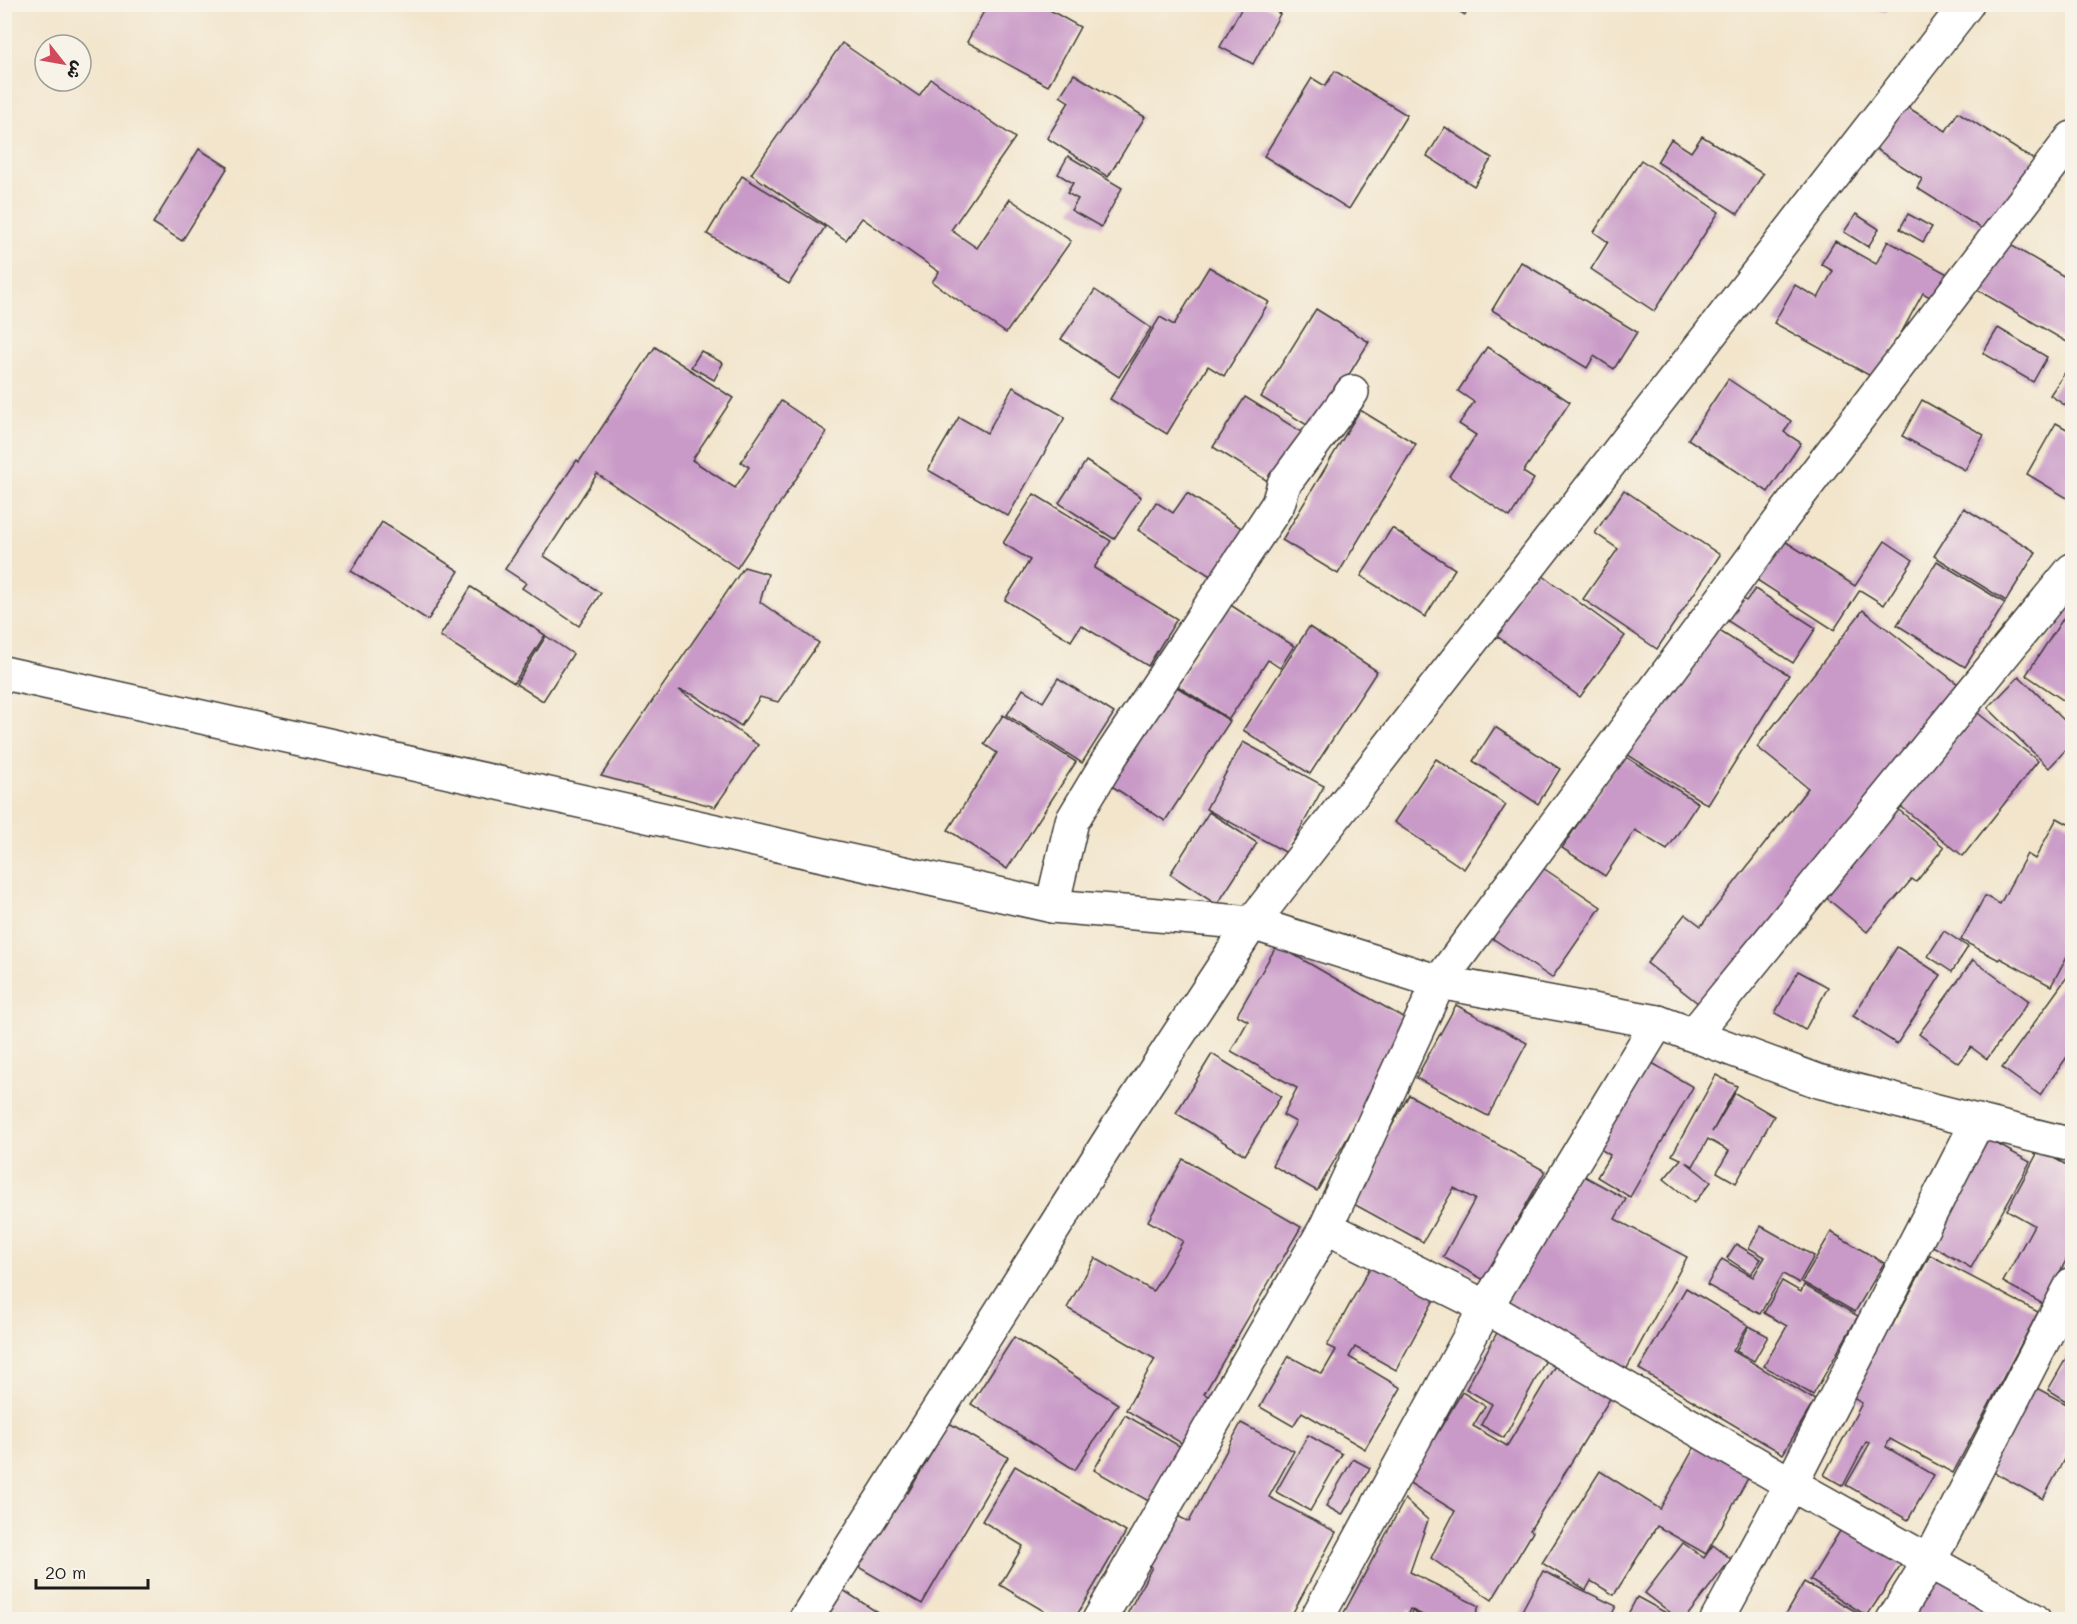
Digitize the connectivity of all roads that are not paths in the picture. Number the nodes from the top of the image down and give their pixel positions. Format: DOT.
graph roads {
  1 [pos="1967,4"];
  2 [pos="2073,138"];
  3 [pos="1352,392"];
  4 [pos="2073,570"];
  5 [pos="4,673"];
  6 [pos="1052,906"];
  7 [pos="1252,923"];
  8 [pos="1439,982"];
  9 [pos="1658,1022"];
  10 [pos="1694,1034"];
  11 [pos="1978,1121"];
  12 [pos="2073,1145"];
  13 [pos="1326,1227"];
  14 [pos="2073,1284"];
  15 [pos="1486,1307"];
  16 [pos="1791,1484"];
  17 [pos="1929,1562"];
  18 [pos="805,1620"];
  19 [pos="1099,1620"];
  20 [pos="1316,1620"];
  21 [pos="1717,1620"];
  22 [pos="1893,1620"];
  23 [pos="2034,1620"];
  1 -- 7 [label="street"];
  2 -- 8 [label="street"];
  3 -- 6 [label="street"];
  4 -- 10 [label="street"];
  5 -- 6 [label="street"];
  6 -- 7 [label="street"];
  7 -- 8 [label="street"];
  7 -- 18 [label="street"];
  8 -- 9 [label="street"];
  8 -- 13 [label="street"];
  9 -- 10 [label="street"];
  9 -- 15 [label="street"];
  10 -- 11 [label="street"];
  11 -- 12 [label="street"];
  11 -- 16 [label="street"];
  13 -- 15 [label="street"];
  13 -- 19 [label="street"];
  14 -- 17 [label="street"];
  15 -- 16 [label="street"];
  15 -- 20 [label="street"];
  16 -- 17 [label="street"];
  16 -- 21 [label="street"];
  17 -- 22 [label="street"];
  17 -- 23 [label="street"];
}
